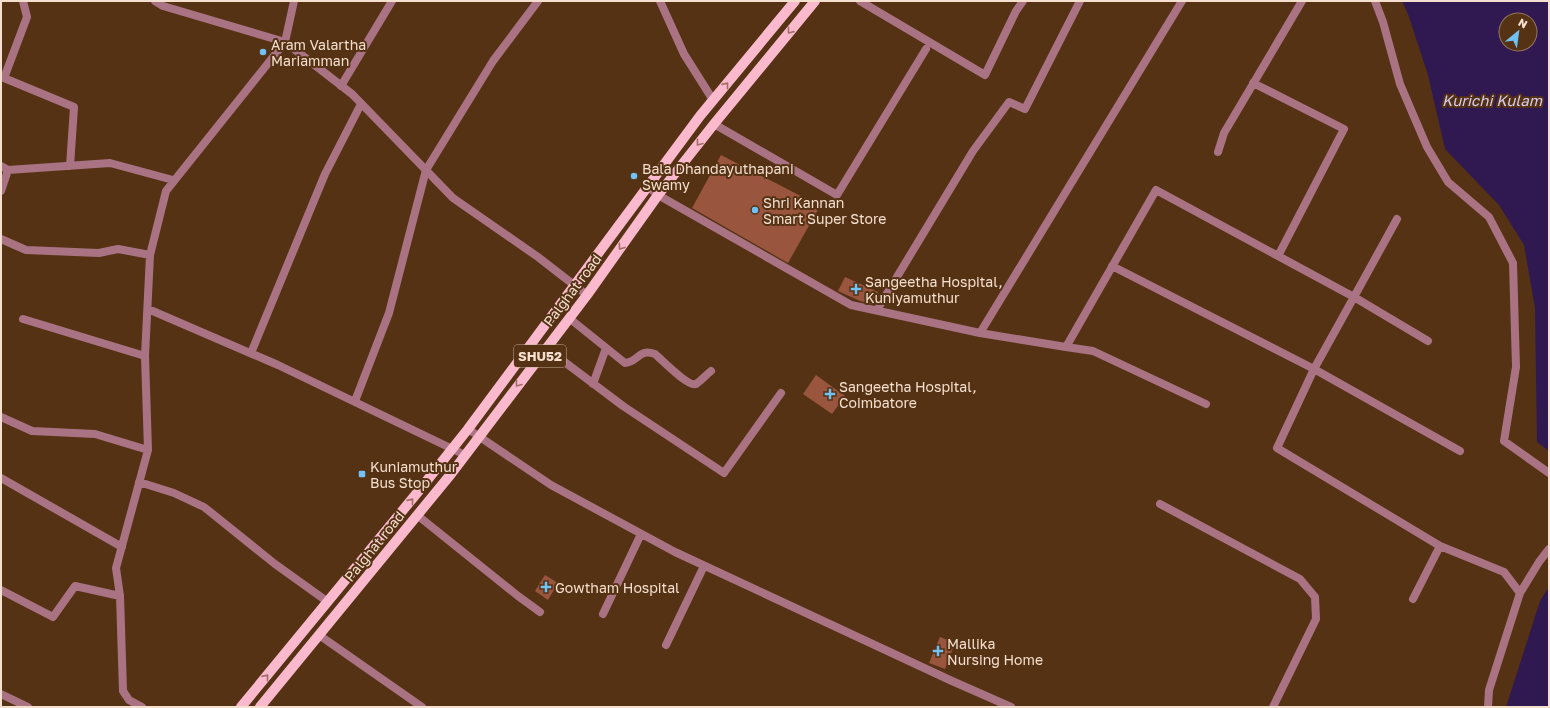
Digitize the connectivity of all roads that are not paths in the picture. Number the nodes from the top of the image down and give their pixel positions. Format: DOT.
graph roads {
  1 [pos="23,1"];
  2 [pos="155,1"];
  3 [pos="294,1"];
  4 [pos="392,1"];
  5 [pos="538,1"];
  6 [pos="660,1"];
  7 [pos="795,1"];
  8 [pos="815,1"];
  9 [pos="860,1"];
  10 [pos="1023,1"];
  11 [pos="1080,1"];
  12 [pos="1182,1"];
  13 [pos="1302,1"];
  14 [pos="1375,1"];
  15 [pos="285,42"];
  16 [pos="926,49"];
  17 [pos="1253,83"];
  18 [pos="341,86"];
  19 [pos="713,100"];
  20 [pos="362,104"];
  21 [pos="714,124"];
  22 [pos="1218,152"];
  23 [pos="70,166"];
  24 [pos="4,168"];
  25 [pos="426,170"];
  26 [pos="173,180"];
  27 [pos="647,186"];
  28 [pos="1,191"];
  29 [pos="658,195"];
  30 [pos="1398,219"];
  31 [pos="1,239"];
  32 [pos="150,256"];
  33 [pos="1278,256"];
  34 [pos="1112,266"];
  35 [pos="575,286"];
  36 [pos="587,295"];
  37 [pos="1354,297"];
  38 [pos="148,309"];
  39 [pos="877,310"];
  40 [pos="569,318"];
  41 [pos="23,319"];
  42 [pos="980,333"];
  43 [pos="1428,341"];
  44 [pos="1066,347"];
  45 [pos="546,348"];
  46 [pos="606,348"];
  47 [pos="251,353"];
  48 [pos="145,356"];
  49 [pos="1314,369"];
  50 [pos="711,371"];
  51 [pos="593,384"];
  52 [pos="780,393"];
  53 [pos="355,401"];
  54 [pos="1206,404"];
  55 [pos="1,417"];
  56 [pos="468,428"];
  57 [pos="479,436"];
  58 [pos="452,448"];
  59 [pos="148,450"];
  60 [pos="1460,451"];
  61 [pos="465,455"];
  62 [pos="1549,473"];
  63 [pos="1,478"];
  64 [pos="139,482"];
  65 [pos="1160,504"];
  66 [pos="417,515"];
  67 [pos="641,534"];
  68 [pos="1440,546"];
  69 [pos="122,547"];
  70 [pos="1549,549"];
  71 [pos="704,566"];
  72 [pos="1,590"];
  73 [pos="1520,593"];
  74 [pos="120,596"];
  75 [pos="1413,599"];
  76 [pos="328,602"];
  77 [pos="540,612"];
  78 [pos="603,614"];
  79 [pos="319,635"];
  80 [pos="666,645"];
  81 [pos="1,694"];
  82 [pos="28,707"];
  83 [pos="142,707"];
  84 [pos="241,707"];
  85 [pos="260,707"];
  86 [pos="422,707"];
  87 [pos="1012,707"];
  88 [pos="1273,707"];
  89 [pos="1488,707"];
  1 -- 23 [label="street"];
  2 -- 15 [label="street"];
  3 -- 15 [label="street"];
  4 -- 18 [label="street"];
  5 -- 25 [label="street"];
  6 -- 19 [label="street"];
  19 -- 7 [label="main road, Palghat road / SHU52, one-way"];
  8 -- 21 [label="main road, Palghat road / SHU52, one-way"];
  9 -- 10 [label="street"];
  11 -- 39 [label="street"];
  12 -- 42 [label="street"];
  13 -- 17 [label="street"];
  14 -- 62 [label="street"];
  15 -- 18 [label="street"];
  15 -- 26 [label="street"];
  16 -- 21 [label="street"];
  17 -- 22 [label="street"];
  17 -- 33 [label="street"];
  18 -- 20 [label="street"];
  19 -- 27 [label="main road, Palghat road / SHU52"];
  20 -- 25 [label="street"];
  20 -- 47 [label="street"];
  21 -- 29 [label="main road, Palghat road / SHU52, one-way"];
  23 -- 24 [label="street"];
  23 -- 26 [label="street"];
  24 -- 28 [label="street"];
  25 -- 35 [label="street"];
  25 -- 53 [label="street"];
  26 -- 32 [label="street"];
  27 -- 29 [label="street"];
  27 -- 35 [label="main road, Palghat road / SHU52"];
  29 -- 36 [label="main road, Palghat road / SHU52, one-way"];
  29 -- 39 [label="street"];
  30 -- 37 [label="street"];
  31 -- 32 [label="street"];
  32 -- 38 [label="street"];
  33 -- 34 [label="street"];
  33 -- 37 [label="street"];
  34 -- 44 [label="street"];
  34 -- 49 [label="street"];
  35 -- 36 [label="street"];
  35 -- 56 [label="main road, Palghat road / SHU52"];
  36 -- 40 [label="main road, Palghat road / SHU52"];
  37 -- 43 [label="street"];
  37 -- 49 [label="street"];
  38 -- 47 [label="street"];
  38 -- 48 [label="street"];
  39 -- 42 [label="street"];
  40 -- 45 [label="main road, Palghat road / SHU52"];
  40 -- 46 [label="street"];
  41 -- 48 [label="street"];
  42 -- 44 [label="street"];
  44 -- 54 [label="street"];
  45 -- 51 [label="street"];
  45 -- 57 [label="main road, Palghat road / SHU52, one-way"];
  46 -- 50 [label="street"];
  46 -- 51 [label="street"];
  47 -- 53 [label="street"];
  48 -- 59 [label="street"];
  49 -- 60 [label="street"];
  49 -- 68 [label="street"];
  51 -- 52 [label="street"];
  53 -- 58 [label="street"];
  55 -- 59 [label="street"];
  56 -- 57 [label="street"];
  56 -- 58 [label="main road, Palghat road / SHU52"];
  57 -- 61 [label="main road, Palghat road / SHU52"];
  57 -- 67 [label="street"];
  58 -- 61 [label="street"];
  76 -- 58 [label="main road, Palghat road / SHU52, one-way"];
  59 -- 64 [label="street"];
  61 -- 66 [label="main road, Palghat road / SHU52"];
  63 -- 69 [label="street"];
  64 -- 69 [label="street"];
  64 -- 76 [label="street"];
  65 -- 88 [label="street"];
  66 -- 77 [label="street"];
  66 -- 79 [label="main road, Palghat road / SHU52"];
  67 -- 71 [label="street"];
  67 -- 78 [label="street"];
  68 -- 73 [label="street"];
  68 -- 75 [label="street"];
  69 -- 74 [label="street"];
  70 -- 73 [label="street"];
  71 -- 80 [label="street"];
  71 -- 87 [label="street"];
  72 -- 74 [label="street"];
  73 -- 89 [label="street"];
  74 -- 83 [label="street"];
  84 -- 76 [label="main road, Palghat road / SHU52, one-way"];
  79 -- 85 [label="main road, Palghat road / SHU52"];
  79 -- 86 [label="street"];
  81 -- 82 [label="street"];
}
